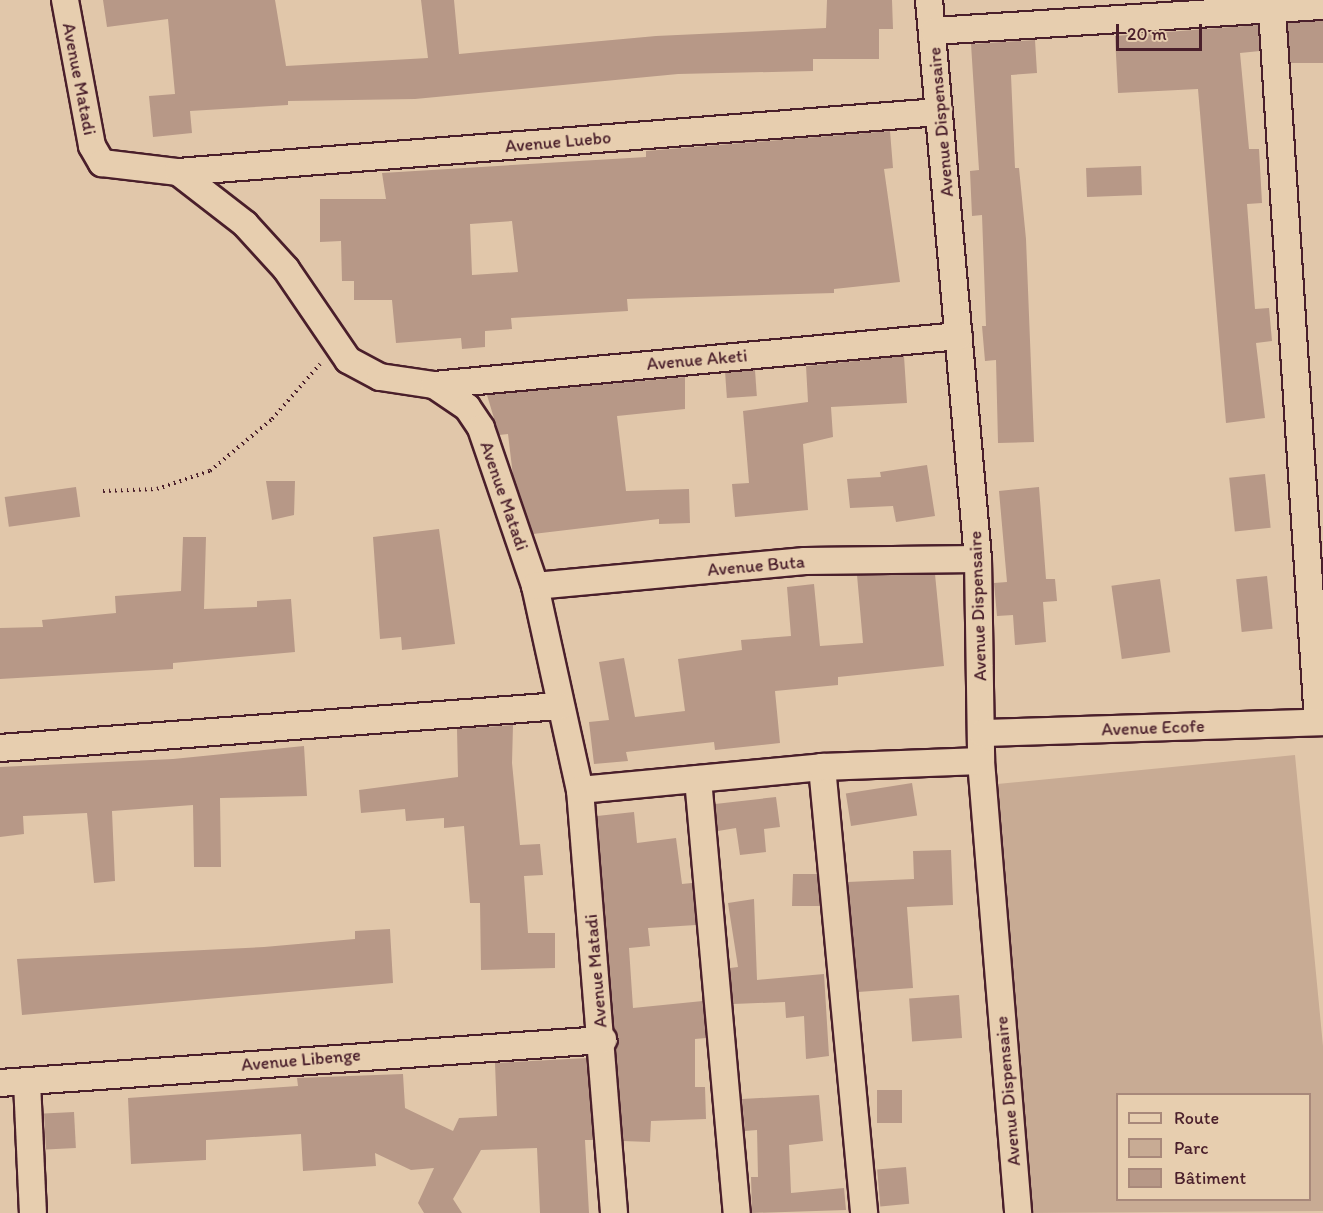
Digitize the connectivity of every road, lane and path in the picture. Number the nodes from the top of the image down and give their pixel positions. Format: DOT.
graph roads {
  1 [pos="65,0"];
  2 [pos="929,0"];
  3 [pos="1323,6"];
  4 [pos="1272,10"];
  5 [pos="934,31"];
  6 [pos="939,112"];
  7 [pos="178,172"];
  8 [pos="959,336"];
  9 [pos="336,346"];
  10 [pos="434,385"];
  11 [pos="103,491"];
  12 [pos="978,559"];
  13 [pos="535,586"];
  14 [pos="560,706"];
  15 [pos="1321,722"];
  16 [pos="982,734"];
  17 [pos="0,748"];
  18 [pos="981,761"];
  19 [pos="822,767"];
  20 [pos="698,779"];
  21 [pos="580,790"];
  22 [pos="603,1040"];
  23 [pos="27,1082"];
  24 [pos="0,1083"];
  25 [pos="33,1213"];
  26 [pos="614,1213"];
  27 [pos="737,1213"];
  28 [pos="864,1213"];
  29 [pos="1018,1213"];
  1 -- 7 [label="street, Avenue Matadi"];
  2 -- 5 [label="street, Avenue Dispensaire"];
  3 -- 4 [label="street"];
  4 -- 5 [label="street"];
  4 -- 15 [label="street"];
  5 -- 6 [label="street, Avenue Dispensaire"];
  6 -- 7 [label="street, Avenue Luebo"];
  6 -- 8 [label="street, Avenue Dispensaire"];
  7 -- 9 [label="street, Avenue Matadi"];
  8 -- 10 [label="street, Avenue Aketi"];
  8 -- 12 [label="street, Avenue Dispensaire"];
  9 -- 10 [label="street, Avenue Matadi"];
  9 -- 11 [label="path"];
  10 -- 13 [label="street, Avenue Matadi"];
  12 -- 13 [label="street, Avenue Buta"];
  12 -- 16 [label="street, Avenue Dispensaire"];
  13 -- 14 [label="street, Avenue Matadi"];
  14 -- 17 [label="street"];
  14 -- 21 [label="street, Avenue Matadi"];
  15 -- 16 [label="street, Avenue Ecofe"];
  16 -- 18 [label="street, Avenue Dispensaire"];
  18 -- 19 [label="street"];
  18 -- 29 [label="street, Avenue Dispensaire"];
  19 -- 20 [label="street"];
  19 -- 28 [label="street"];
  20 -- 21 [label="street"];
  20 -- 27 [label="street"];
  21 -- 22 [label="street, Avenue Matadi"];
  22 -- 23 [label="street, Avenue Libenge"];
  22 -- 26 [label="street, Avenue Matadi"];
  23 -- 24 [label="street, Avenue Libenge"];
  23 -- 25 [label="street"];
}
